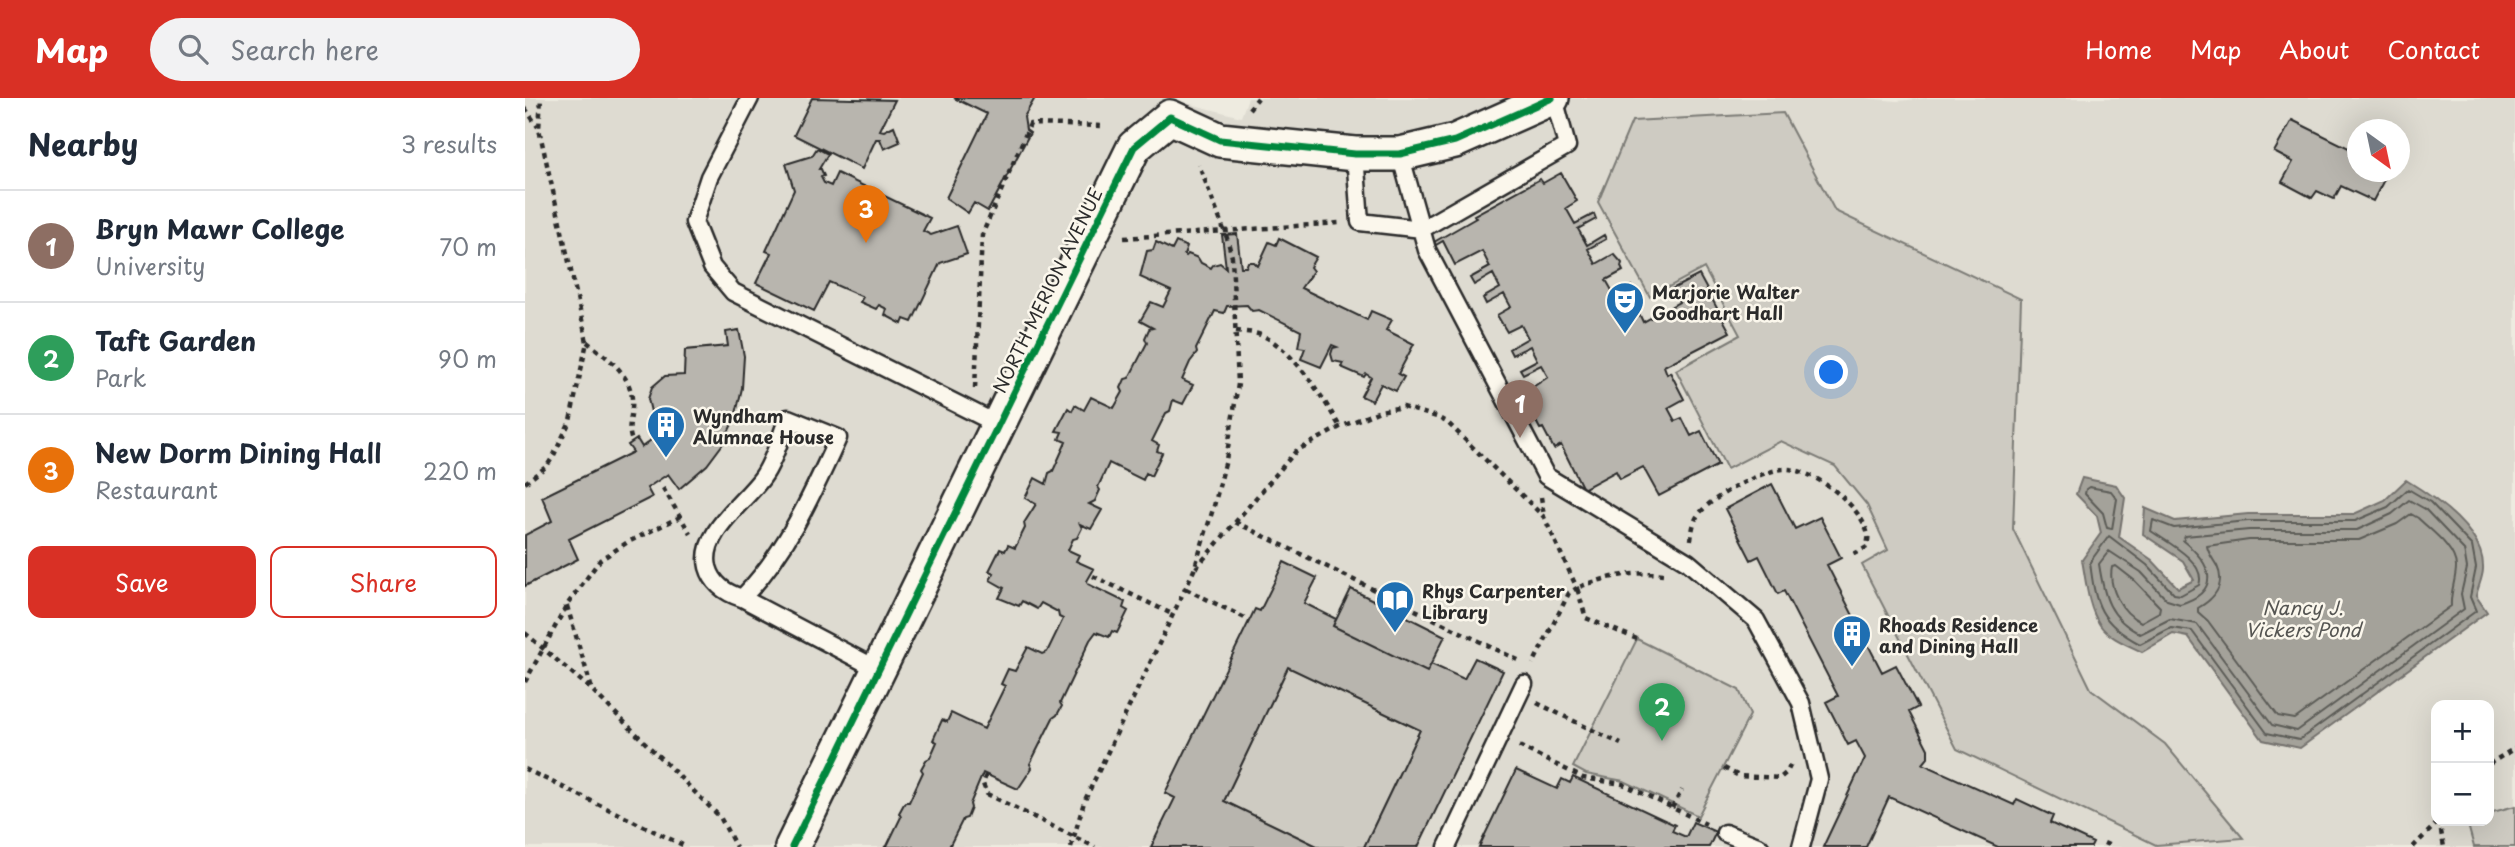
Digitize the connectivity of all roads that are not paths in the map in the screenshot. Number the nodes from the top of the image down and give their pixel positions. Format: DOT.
graph roads {
  1 [pos="750,98"];
  2 [pos="1553,98"];
  3 [pos="1164,107"];
  4 [pos="1355,154"];
  5 [pos="1400,154"];
  6 [pos="1422,229"];
  7 [pos="999,425"];
  8 [pos="742,598"];
  9 [pos="879,670"];
  10 [pos="1522,689"];
  11 [pos="1725,833"];
  12 [pos="792,847"];
  13 [pos="1447,847"];
  14 [pos="1760,847"];
  15 [pos="1801,847"];
  1 -- 7 [label="lane"];
  2 -- 5 [label="street, NORTH MERION AVENUE"];
  2 -- 6 [label="lane"];
  3 -- 4 [label="street, NORTH MERION AVENUE"];
  3 -- 7 [label="street, NORTH MERION AVENUE"];
  4 -- 5 [label="street, NORTH MERION AVENUE"];
  4 -- 6 [label="lane"];
  5 -- 6 [label="lane"];
  6 -- 15 [label="lane"];
  7 -- 9 [label="street, NORTH MERION AVENUE"];
  8 -- 8 [label="lane"];
  8 -- 9 [label="lane"];
  9 -- 12 [label="street, NORTH MERION AVENUE"];
  10 -- 13 [label="lane"];
  11 -- 14 [label="lane"];
}
